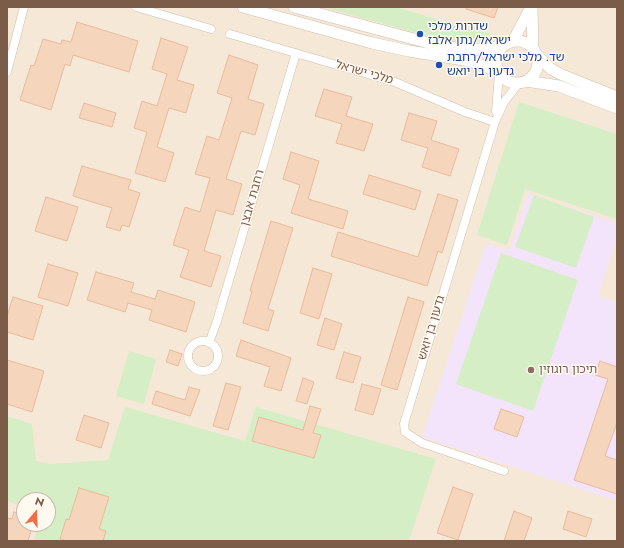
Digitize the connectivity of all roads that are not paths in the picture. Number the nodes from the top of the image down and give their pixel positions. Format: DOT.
graph roads {
  1 [pos="24,7"];
  2 [pos="136,7"];
  3 [pos="243,7"];
  4 [pos="294,7"];
  5 [pos="531,7"];
  6 [pos="211,29"];
  7 [pos="230,34"];
  8 [pos="513,41"];
  9 [pos="502,46"];
  10 [pos="535,51"];
  11 [pos="296,53"];
  12 [pos="7,72"];
  13 [pos="498,72"];
  14 [pos="523,82"];
  15 [pos="617,97"];
  16 [pos="617,108"];
  17 [pos="495,122"];
  18 [pos="209,343"];
  19 [pos="504,470"];
  1 -- 12 [label="street"];
  2 -- 6 [label="street"];
  3 -- 13 [label="street"];
  4 -- 9 [label="street"];
  5 -- 8 [label="street"];
  5 -- 10 [label="street"];
  7 -- 11 [label="street, מלכי ישראל"];
  8 -- 9 [label="street"];
  8 -- 10 [label="street"];
  9 -- 13 [label="street"];
  10 -- 14 [label="street"];
  10 -- 15 [label="street"];
  11 -- 17 [label="street, מלכי ישראל"];
  11 -- 18 [label="street, רחבת אבצן"];
  13 -- 14 [label="street"];
  13 -- 17 [label="street"];
  14 -- 16 [label="street"];
  14 -- 17 [label="street"];
  17 -- 19 [label="street, גדעון בן יואש"];
}
